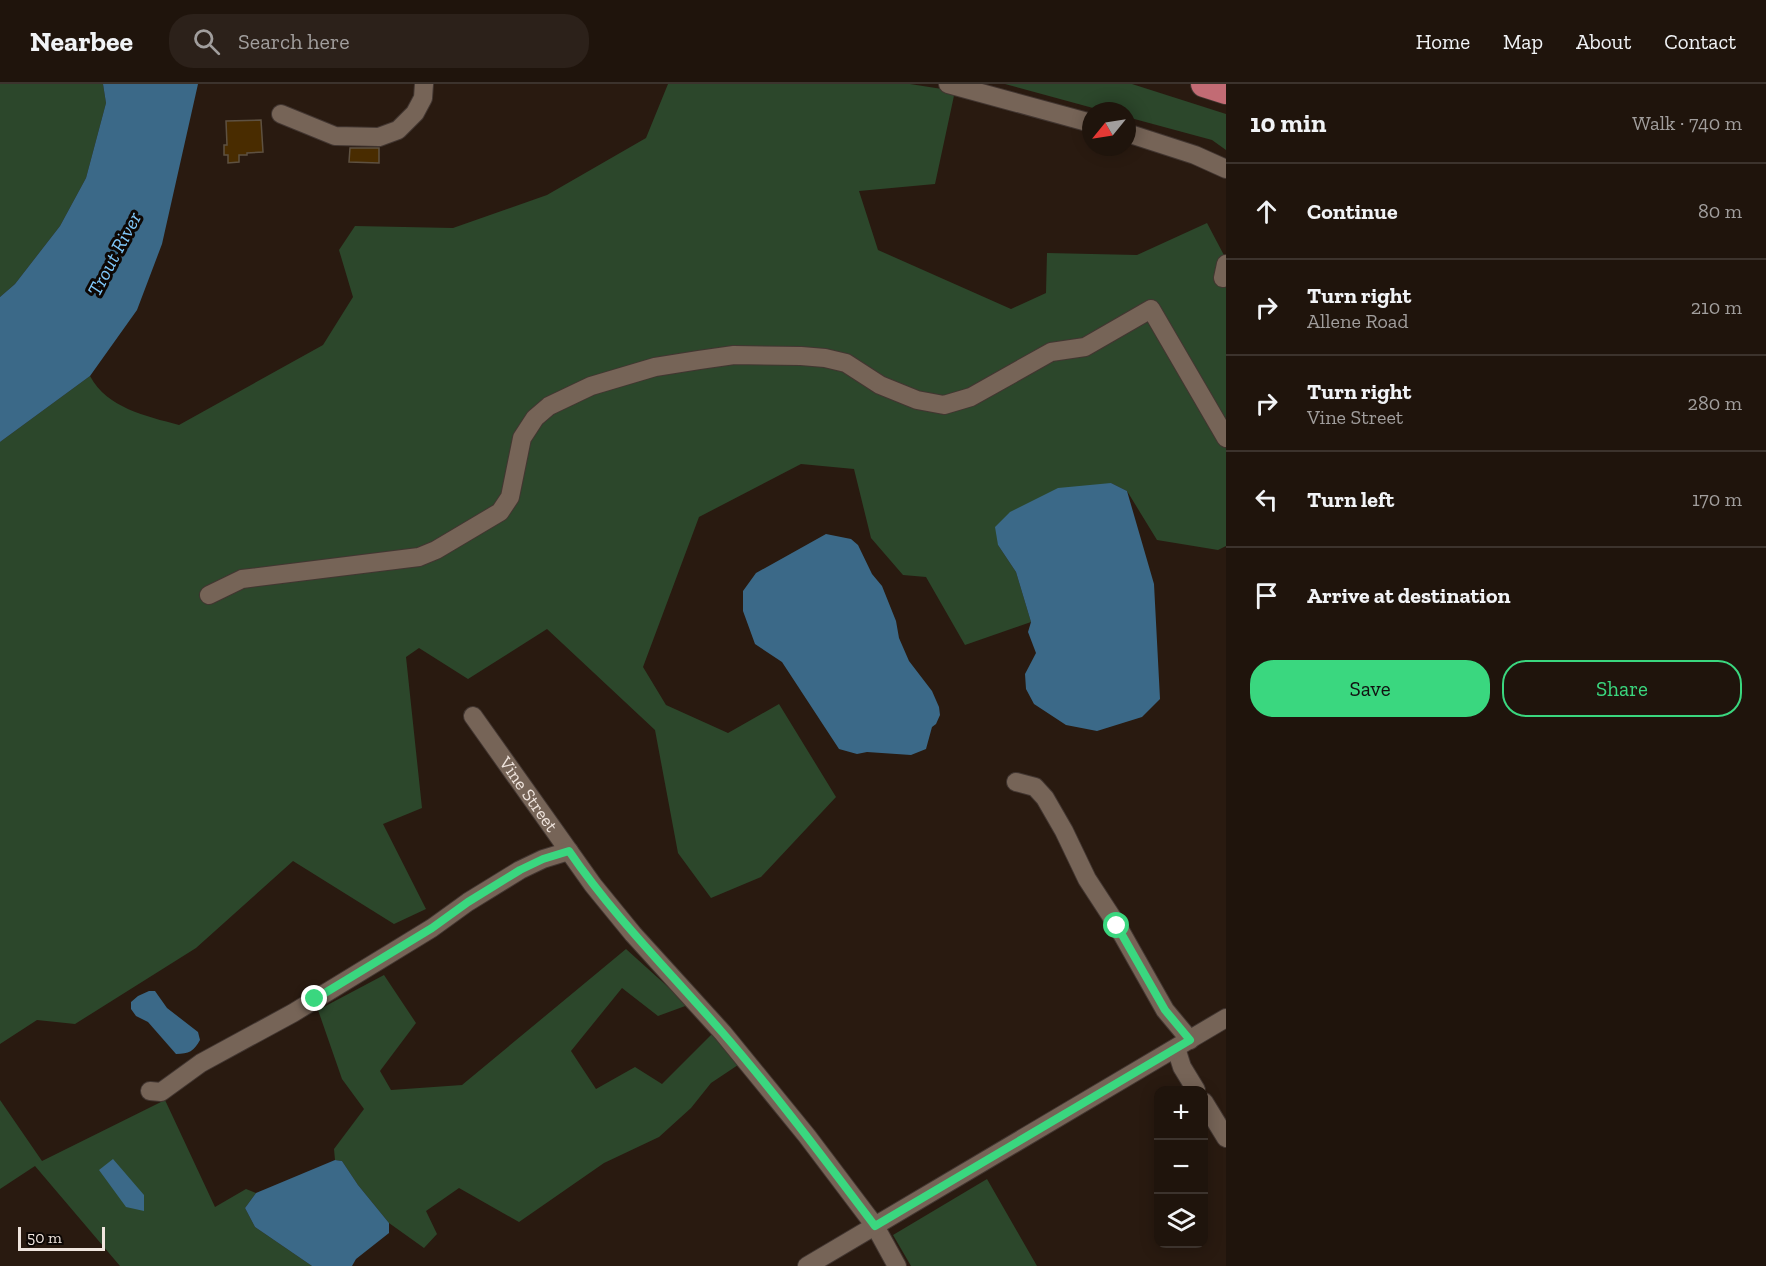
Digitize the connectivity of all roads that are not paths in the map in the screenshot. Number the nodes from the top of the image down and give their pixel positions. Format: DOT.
graph roads {
  1 [pos="424,84"];
  2 [pos="948,84"];
  3 [pos="1204,84"];
  4 [pos="1226,91"];
  5 [pos="281,114"];
  6 [pos="1082,121"];
  7 [pos="1136,136"];
  8 [pos="1226,169"];
  9 [pos="1226,438"];
  10 [pos="209,595"];
  11 [pos="473,716"];
  12 [pos="1016,782"];
  13 [pos="569,851"];
  14 [pos="1226,1018"];
  15 [pos="1183,1044"];
  16 [pos="1194,1086"];
  17 [pos="150,1091"];
  18 [pos="1208,1110"];
  19 [pos="1226,1138"];
  20 [pos="875,1226"];
  21 [pos="807,1266"];
  22 [pos="897,1266"];
  1 -- 5 [label="street"];
  2 -- 6 [label="street"];
  3 -- 4 [label="highway"];
  7 -- 8 [label="street"];
  9 -- 10 [label="street"];
  11 -- 13 [label="street, Vine Street"];
  12 -- 15 [label="street"];
  13 -- 17 [label="street"];
  13 -- 20 [label="street, Vine Street"];
  14 -- 15 [label="street"];
  15 -- 16 [label="street"];
  15 -- 20 [label="street"];
  18 -- 19 [label="street"];
  20 -- 21 [label="street"];
  20 -- 22 [label="street, Vine Street"];
}
